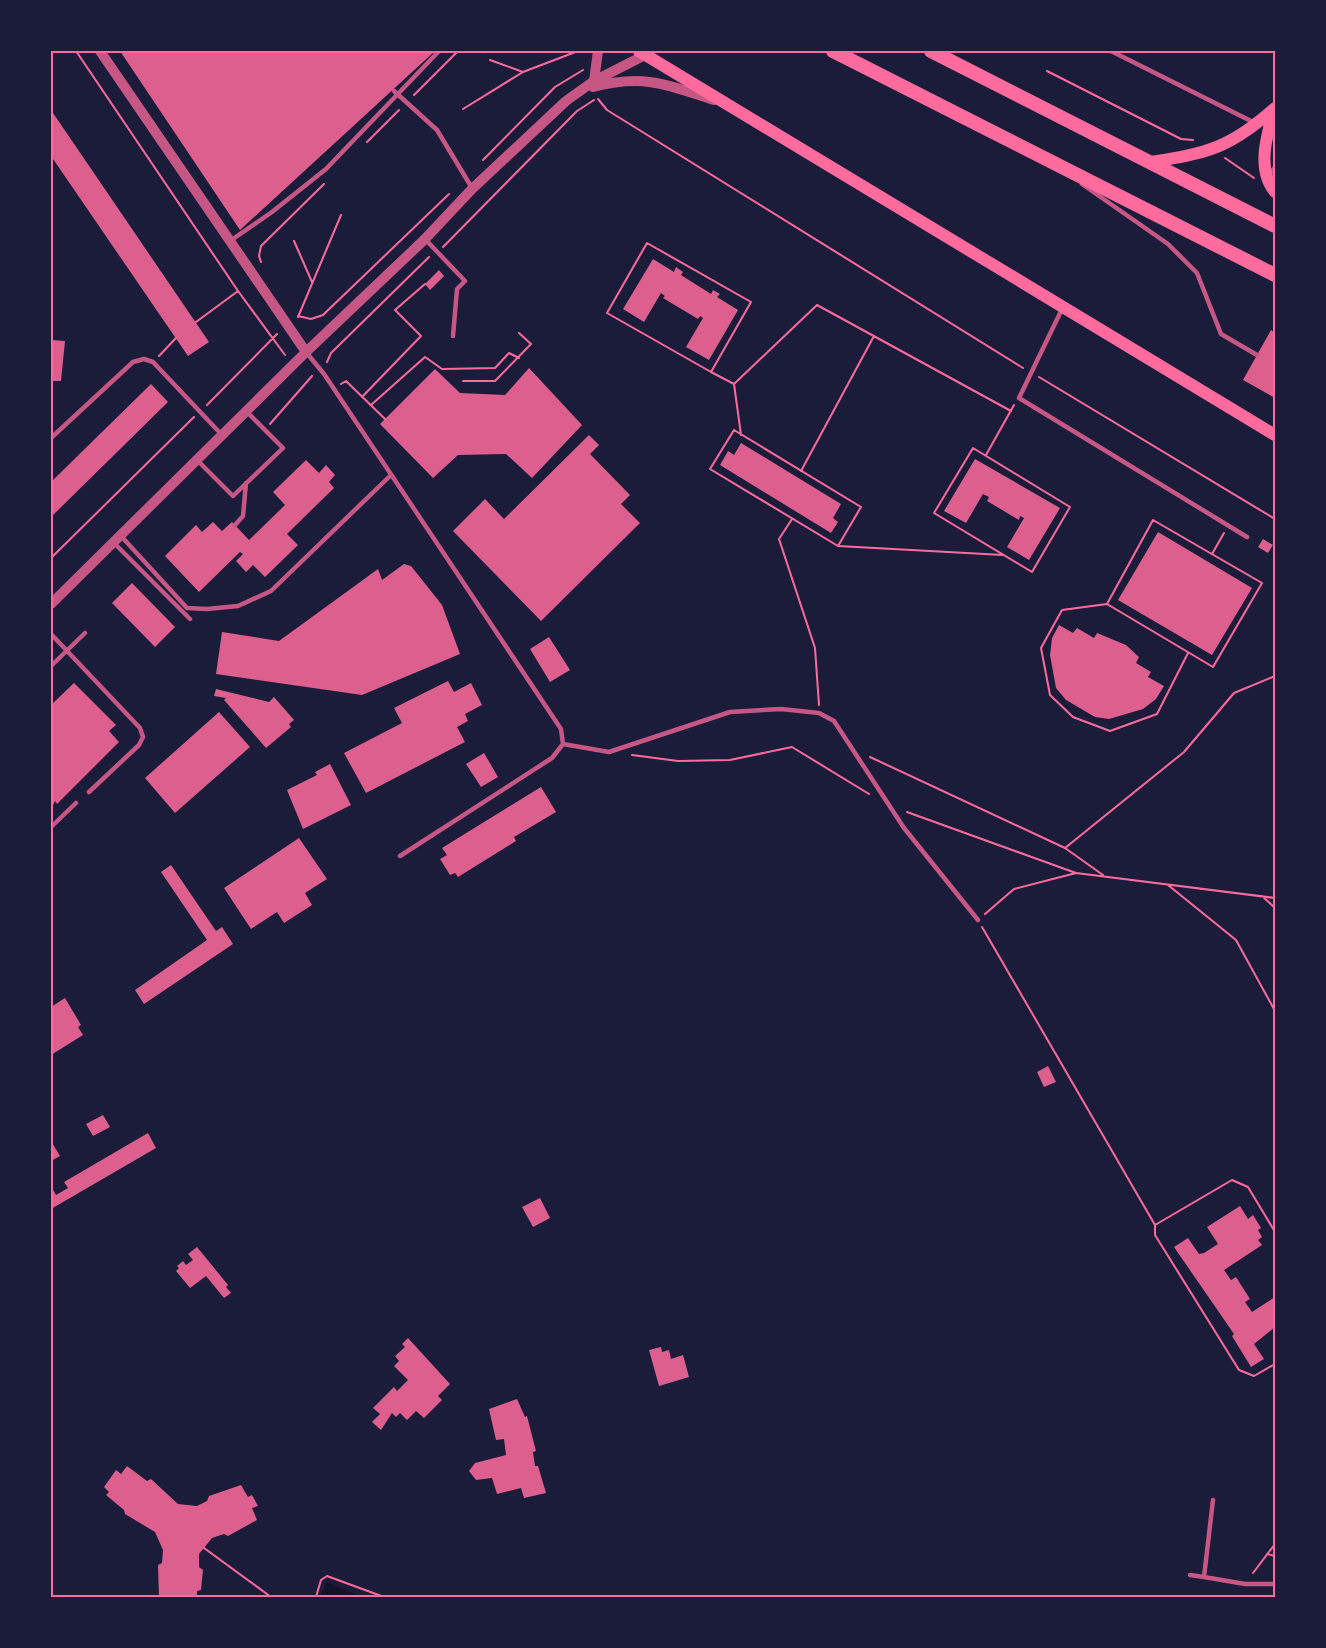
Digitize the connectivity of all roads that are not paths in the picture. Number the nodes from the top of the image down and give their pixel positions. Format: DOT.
graph roads {
  1 [pos="100,51"];
  2 [pos="439,51"];
  3 [pos="598,51"];
  4 [pos="833,51"];
  5 [pos="931,51"];
  6 [pos="1111,51"];
  7 [pos="642,53"];
  8 [pos="594,81"];
  9 [pos="581,89"];
  10 [pos="396,93"];
  11 [pos="719,101"];
  12 [pos="1275,108"];
  13 [pos="1256,124"];
  14 [pos="1046,159"];
  15 [pos="1150,162"];
  16 [pos="1271,180"];
  17 [pos="472,189"];
  18 [pos="1275,226"];
  19 [pos="425,239"];
  20 [pos="230,242"];
  21 [pos="1275,275"];
  22 [pos="1063,307"];
  23 [pos="453,336"];
  24 [pos="306,352"];
  25 [pos="1257,355"];
  26 [pos="246,411"];
  27 [pos="222,435"];
  28 [pos="1275,435"];
  29 [pos="51,438"];
  30 [pos="196,460"];
  31 [pos="391,475"];
  32 [pos="246,483"];
  33 [pos="235,525"];
  34 [pos="1247,537"];
  35 [pos="117,539"];
  36 [pos="51,604"];
  37 [pos="190,619"];
  38 [pos="85,633"];
  39 [pos="51,634"];
  40 [pos="67,651"];
  41 [pos="51,666"];
  42 [pos="563,744"];
  43 [pos="89,792"];
  44 [pos="76,803"];
  45 [pos="51,827"];
  46 [pos="400,856"];
  47 [pos="978,920"];
  48 [pos="1213,1500"];
  49 [pos="1190,1575"];
  50 [pos="1204,1577"];
  51 [pos="1275,1584"];
  1 -- 20 [label="street"];
  2 -- 10 [label="lane"];
  3 -- 8 [label="street"];
  4 -- 14 [label="main road"];
  5 -- 15 [label="main road"];
  6 -- 13 [label="lane"];
  7 -- 8 [label="street"];
  7 -- 11 [label="main road"];
  8 -- 9 [label="street"];
  9 -- 11 [label="street"];
  9 -- 17 [label="street"];
  10 -- 17 [label="lane"];
  10 -- 20 [label="lane"];
  11 -- 22 [label="main road"];
  12 -- 13 [label="main road"];
  12 -- 16 [label="main road"];
  13 -- 15 [label="main road"];
  14 -- 21 [label="main road"];
  14 -- 25 [label="lane"];
  15 -- 18 [label="main road"];
  17 -- 19 [label="street"];
  19 -- 23 [label="lane"];
  19 -- 24 [label="street"];
  20 -- 24 [label="street"];
  22 -- 28 [label="main road"];
  22 -- 34 [label="lane"];
  24 -- 26 [label="street"];
  24 -- 31 [label="lane"];
  26 -- 27 [label="street"];
  26 -- 32 [label="lane"];
  27 -- 29 [label="lane"];
  27 -- 30 [label="street"];
  30 -- 32 [label="lane"];
  30 -- 35 [label="street"];
  31 -- 35 [label="lane"];
  31 -- 42 [label="lane"];
  32 -- 33 [label="lane"];
  35 -- 36 [label="street"];
  35 -- 37 [label="lane"];
  38 -- 40 [label="lane"];
  39 -- 40 [label="lane"];
  40 -- 41 [label="lane"];
  40 -- 43 [label="lane"];
  42 -- 46 [label="lane"];
  42 -- 47 [label="lane"];
  44 -- 45 [label="lane"];
  48 -- 50 [label="lane"];
  49 -- 50 [label="lane"];
  50 -- 51 [label="lane"];
}
